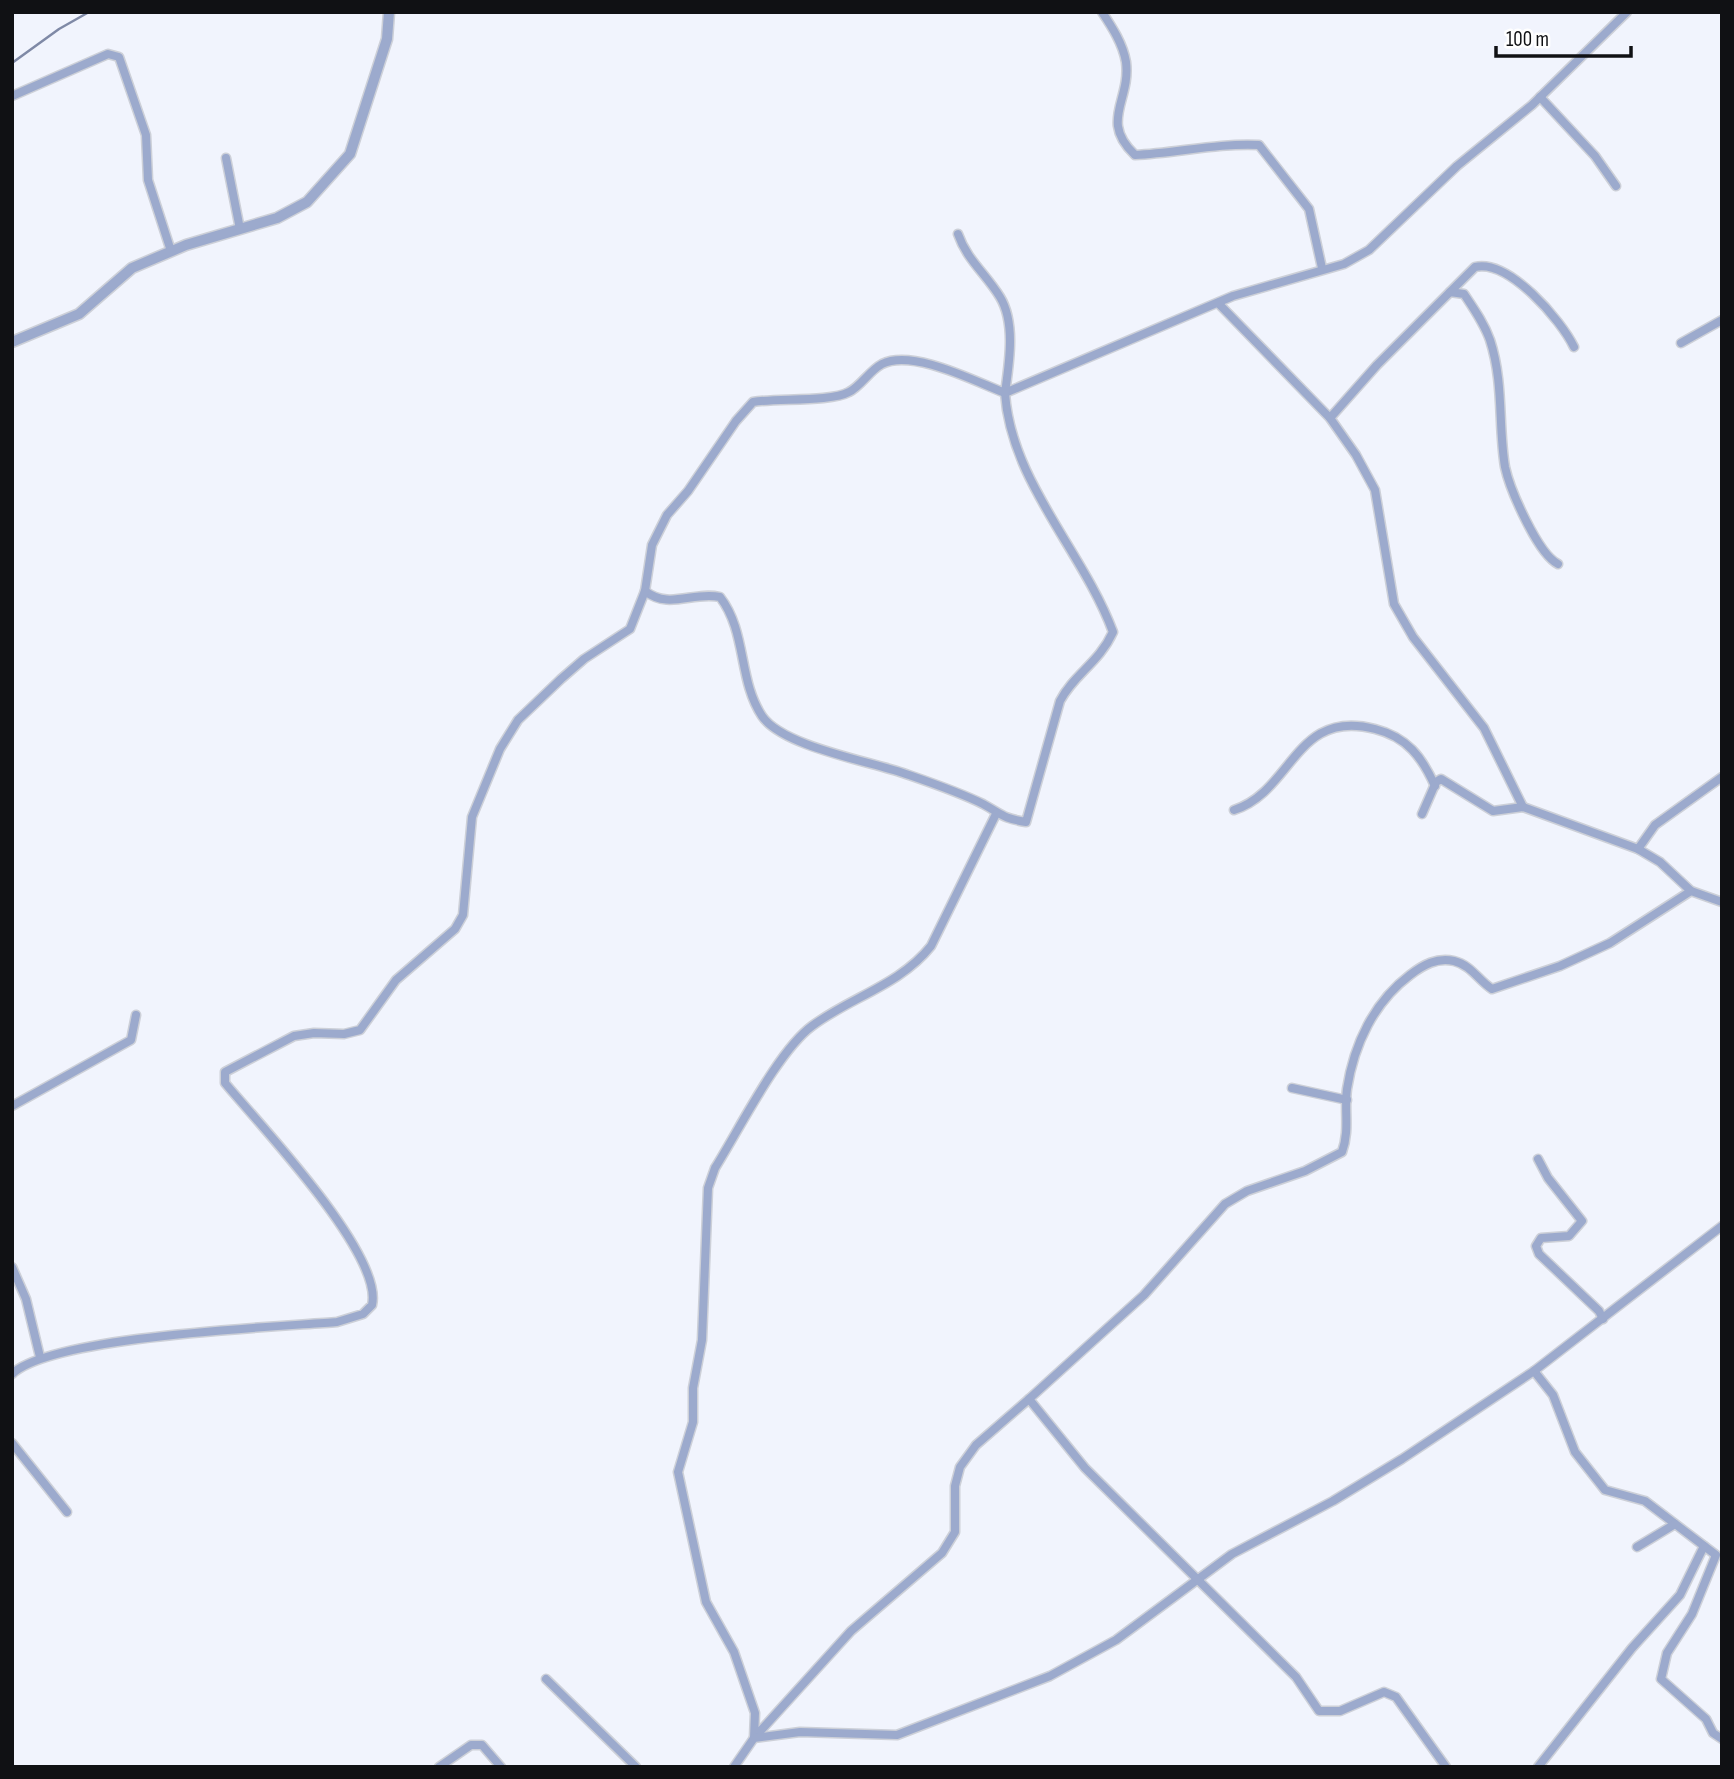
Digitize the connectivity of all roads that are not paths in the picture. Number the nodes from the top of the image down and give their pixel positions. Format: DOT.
graph roads {
  1 [pos="388,12"];
  2 [pos="1102,12"];
  3 [pos="1627,12"];
  4 [pos="12,96"];
  5 [pos="1540,97"];
  6 [pos="226,158"];
  7 [pos="1616,186"];
  8 [pos="240,229"];
  9 [pos="958,234"];
  10 [pos="171,251"];
  11 [pos="1322,268"];
  12 [pos="1450,292"];
  13 [pos="1217,303"];
  14 [pos="1722,320"];
  15 [pos="12,342"];
  16 [pos="1681,343"];
  17 [pos="1574,347"];
  18 [pos="1004,393"];
  19 [pos="1331,418"];
  20 [pos="1558,564"];
  21 [pos="645,591"];
  22 [pos="1722,777"];
  23 [pos="1435,786"];
  24 [pos="1523,807"];
  25 [pos="1234,810"];
  26 [pos="996,814"];
  27 [pos="1422,814"];
  28 [pos="1638,849"];
  29 [pos="1691,891"];
  30 [pos="1722,902"];
  31 [pos="136,1015"];
  32 [pos="1292,1088"];
  33 [pos="1347,1100"];
  34 [pos="12,1105"];
  35 [pos="1538,1159"];
  36 [pos="1722,1226"];
  37 [pos="12,1267"];
  38 [pos="1603,1319"];
  39 [pos="40,1357"];
  40 [pos="1534,1371"];
  41 [pos="12,1374"];
  42 [pos="1028,1399"];
  43 [pos="12,1443"];
  44 [pos="67,1512"];
  45 [pos="1675,1524"];
  46 [pos="1704,1546"];
  47 [pos="1637,1547"];
  48 [pos="1722,1547"];
  49 [pos="1716,1555"];
  50 [pos="1197,1578"];
  51 [pos="546,1679"];
  52 [pos="754,1738"];
  53 [pos="1722,1739"];
  54 [pos="439,1767"];
  55 [pos="501,1767"];
  56 [pos="636,1767"];
  57 [pos="734,1767"];
  58 [pos="1446,1767"];
  59 [pos="1538,1767"];
  1 -- 8 [label="street"];
  2 -- 11 [label="street"];
  3 -- 5 [label="street"];
  4 -- 10 [label="street"];
  5 -- 7 [label="street"];
  5 -- 11 [label="street"];
  6 -- 8 [label="street"];
  8 -- 10 [label="street"];
  9 -- 18 [label="street"];
  10 -- 15 [label="street"];
  11 -- 13 [label="street"];
  12 -- 17 [label="street"];
  12 -- 19 [label="street"];
  12 -- 20 [label="street"];
  13 -- 18 [label="street"];
  13 -- 19 [label="street"];
  14 -- 16 [label="street"];
  18 -- 21 [label="street"];
  18 -- 26 [label="street"];
  19 -- 24 [label="street"];
  21 -- 26 [label="street"];
  21 -- 39 [label="street"];
  22 -- 28 [label="street"];
  23 -- 24 [label="street"];
  23 -- 25 [label="street"];
  23 -- 27 [label="street"];
  24 -- 28 [label="street"];
  26 -- 52 [label="street"];
  28 -- 29 [label="street"];
  29 -- 30 [label="street"];
  29 -- 33 [label="street"];
  31 -- 34 [label="street"];
  32 -- 33 [label="street"];
  33 -- 42 [label="street"];
  35 -- 38 [label="street"];
  36 -- 38 [label="street"];
  37 -- 39 [label="street"];
  38 -- 40 [label="street"];
  39 -- 41 [label="street"];
  40 -- 45 [label="street"];
  40 -- 50 [label="street"];
  42 -- 50 [label="street"];
  42 -- 52 [label="street"];
  43 -- 44 [label="street"];
  45 -- 46 [label="street"];
  45 -- 47 [label="street"];
  46 -- 49 [label="street"];
  46 -- 59 [label="street"];
  48 -- 49 [label="street"];
  49 -- 53 [label="street"];
  50 -- 52 [label="street"];
  50 -- 58 [label="street"];
  51 -- 56 [label="street"];
  52 -- 57 [label="street"];
  54 -- 55 [label="street"];
}
